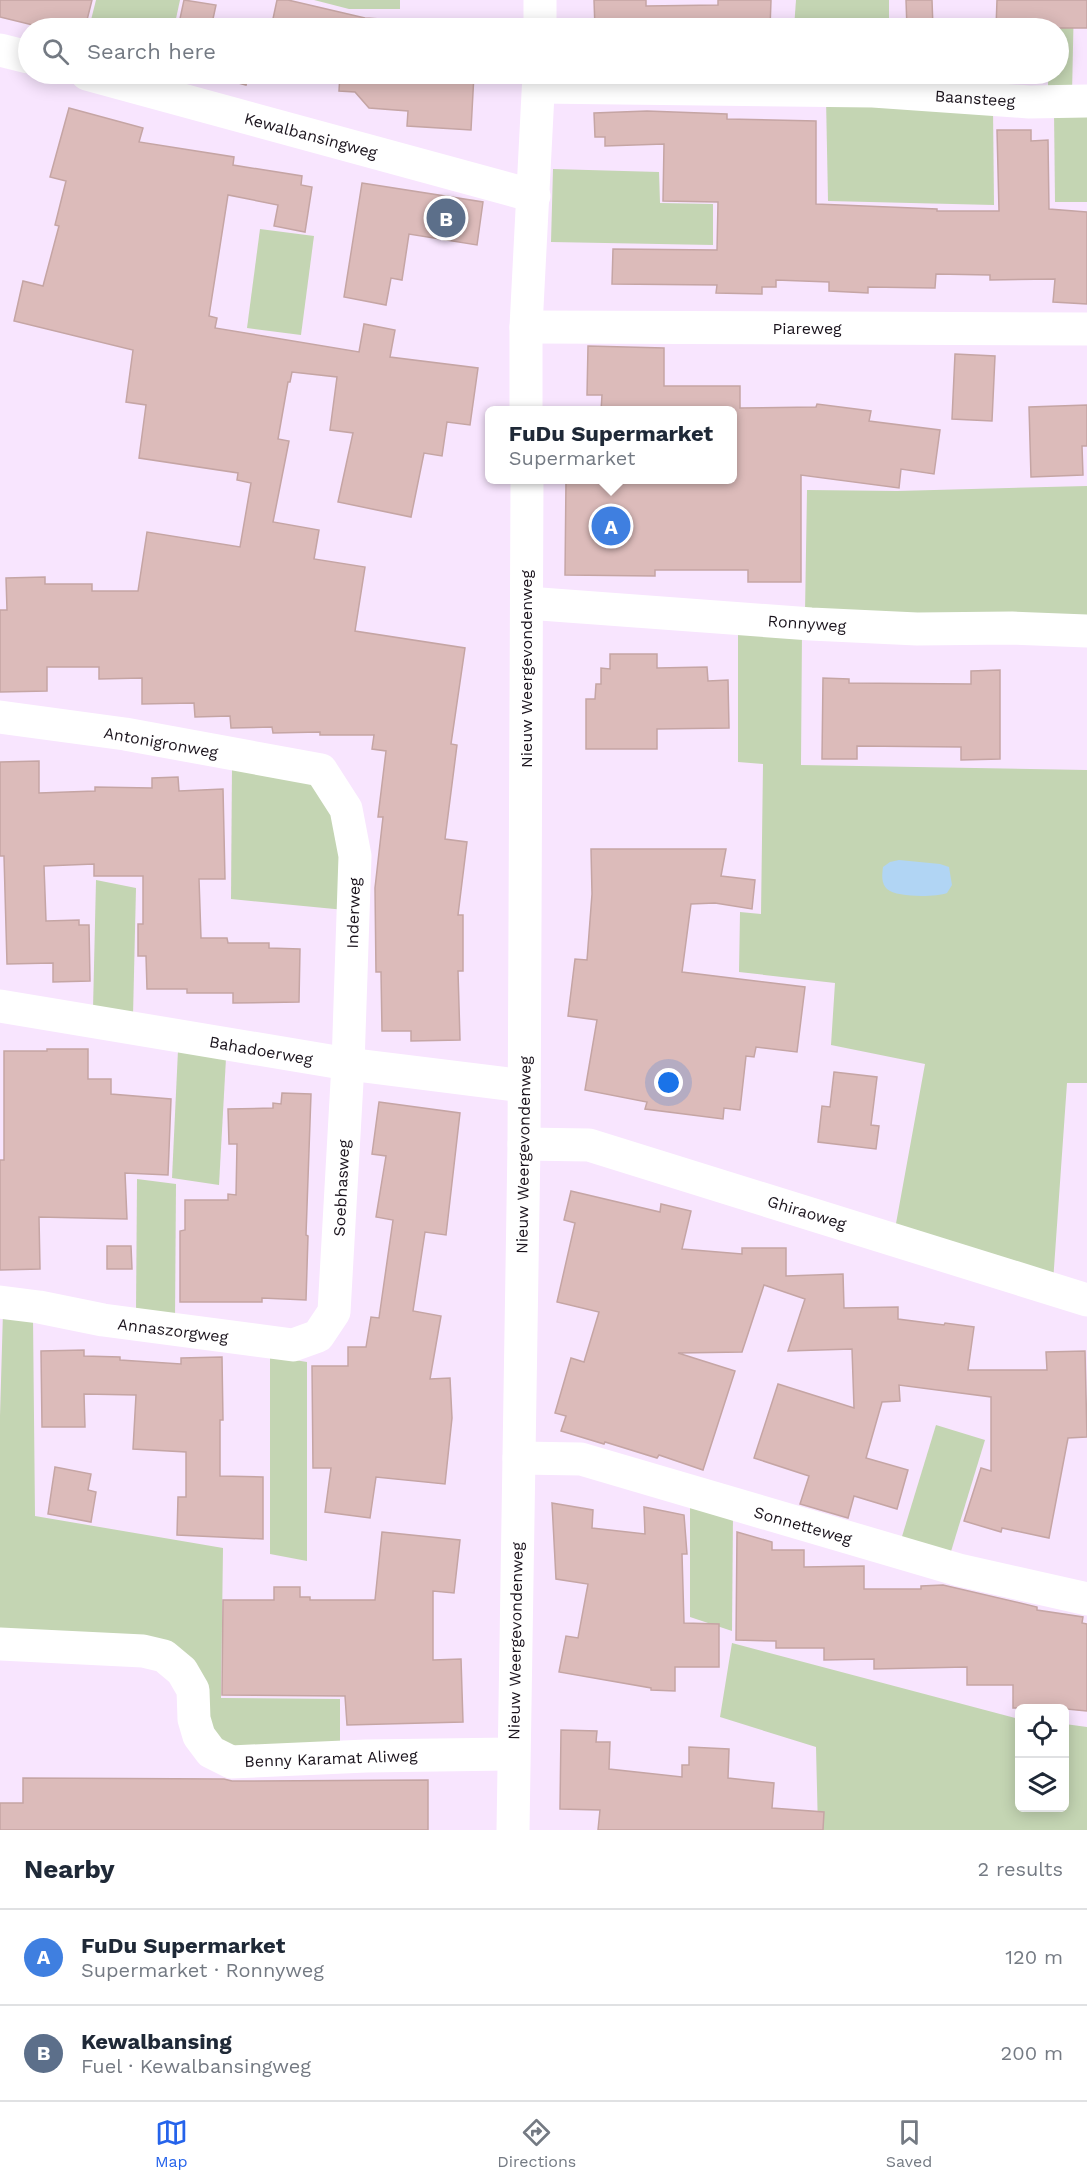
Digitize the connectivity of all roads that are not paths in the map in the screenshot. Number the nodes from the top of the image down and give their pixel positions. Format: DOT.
graph roads {
  1 [pos="540,0"];
  2 [pos="540,18"];
  3 [pos="0,50"];
  4 [pos="18,54"];
  5 [pos="124,84"];
  6 [pos="539,84"];
  7 [pos="660,84"];
  8 [pos="1087,101"];
  9 [pos="534,196"];
  10 [pos="526,327"];
  11 [pos="1087,329"];
  12 [pos="526,406"];
  13 [pos="527,484"];
  14 [pos="527,603"];
  15 [pos="1087,631"];
  16 [pos="0,717"];
  17 [pos="321,770"];
  18 [pos="0,1006"];
  19 [pos="348,1064"];
  20 [pos="524,1086"];
  21 [pos="524,1144"];
  22 [pos="1087,1300"];
  23 [pos="0,1302"];
  24 [pos="334,1312"];
  25 [pos="519,1458"];
  26 [pos="1087,1599"];
  27 [pos="0,1644"];
  28 [pos="513,1754"];
  29 [pos="513,1830"];
  1 -- 2 [label="street"];
  3 -- 4 [label="street"];
  5 -- 9 [label="street, Kewalbansingweg"];
  6 -- 9 [label="street"];
  7 -- 8 [label="street, Baansteeg"];
  9 -- 10 [label="street"];
  10 -- 11 [label="street, Piareweg"];
  10 -- 12 [label="street"];
  13 -- 14 [label="street, Nieuw Weergevondenweg"];
  14 -- 15 [label="street, Ronnyweg"];
  14 -- 20 [label="street, Nieuw Weergevondenweg"];
  16 -- 17 [label="street, Antonigronweg"];
  17 -- 19 [label="street, Inderweg"];
  18 -- 19 [label="street, Bahadoerweg"];
  19 -- 20 [label="street, Bahadoerweg"];
  19 -- 24 [label="street, Soebhasweg"];
  20 -- 21 [label="street, Nieuw Weergevondenweg"];
  21 -- 22 [label="street, Ghiraoweg"];
  21 -- 25 [label="street, Nieuw Weergevondenweg"];
  23 -- 24 [label="street, Annaszorgweg"];
  25 -- 26 [label="street, Sonnetteweg"];
  25 -- 28 [label="street, Nieuw Weergevondenweg"];
  27 -- 28 [label="street, Benny Karamat Aliweg"];
  28 -- 29 [label="street, Nieuw Weergevondenweg"];
}
